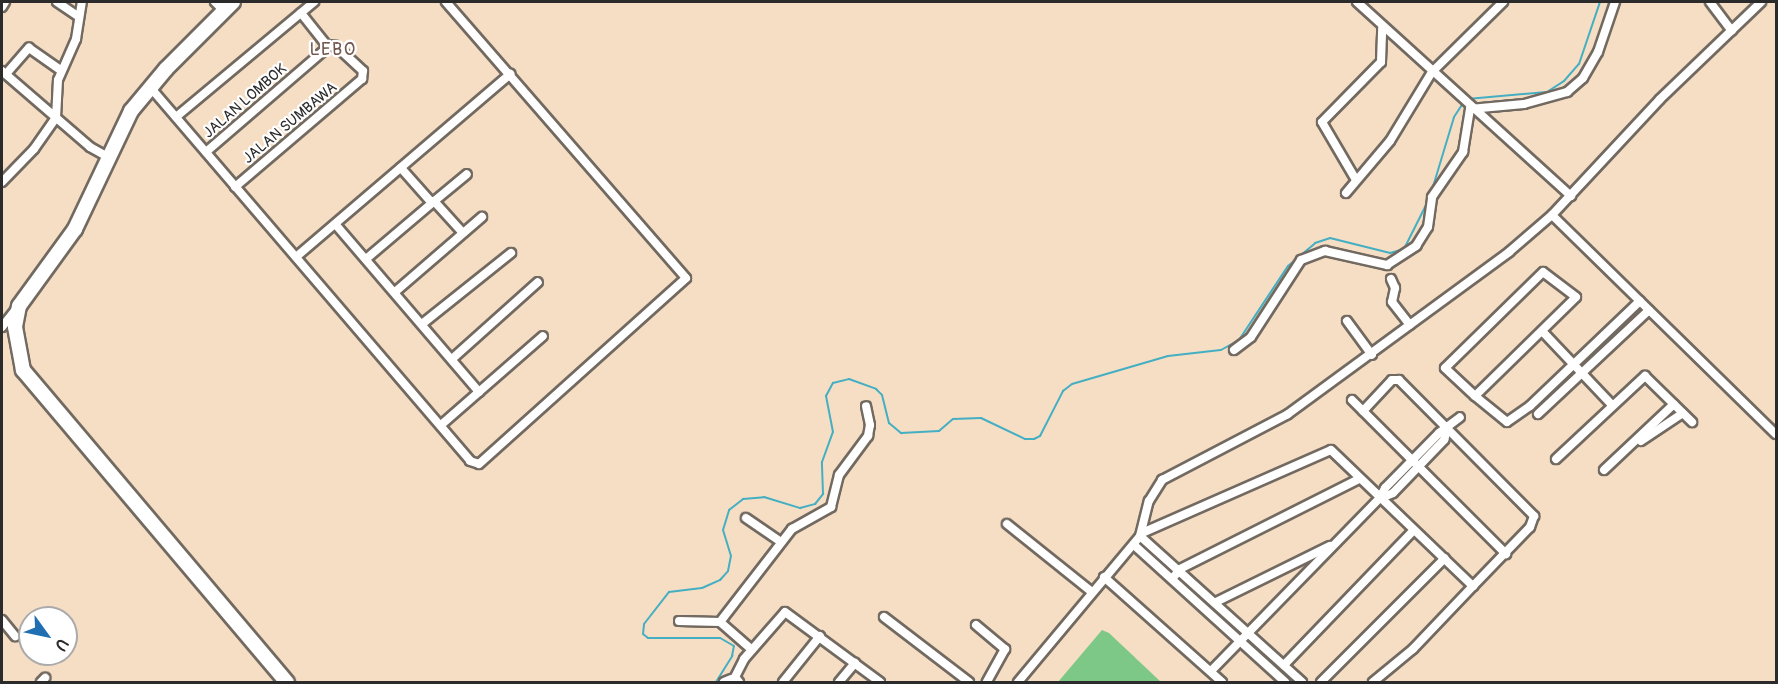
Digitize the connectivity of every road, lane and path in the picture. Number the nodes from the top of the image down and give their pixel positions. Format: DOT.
graph roads {
  1 [pos="5,2"];
  2 [pos="57,2"];
  3 [pos="82,2"];
  4 [pos="314,2"];
  5 [pos="446,2"];
  6 [pos="1357,2"];
  7 [pos="1503,2"];
  8 [pos="1615,2"];
  9 [pos="1710,2"];
  10 [pos="1761,2"];
  11 [pos="224,5"];
  12 [pos="2,7"];
  13 [pos="301,13"];
  14 [pos="78,16"];
  15 [pos="1382,28"];
  16 [pos="1732,31"];
  17 [pos="328,47"];
  18 [pos="61,70"];
  19 [pos="1432,72"];
  20 [pos="4,73"];
  21 [pos="510,74"];
  22 [pos="150,87"];
  23 [pos="1472,105"];
  24 [pos="176,117"];
  25 [pos="59,121"];
  26 [pos="206,152"];
  27 [pos="106,156"];
  28 [pos="401,168"];
  29 [pos="467,174"];
  30 [pos="1356,180"];
  31 [pos="2,182"];
  32 [pos="235,187"];
  33 [pos="1347,193"];
  34 [pos="1571,196"];
  35 [pos="433,202"];
  36 [pos="1552,215"];
  37 [pos="482,217"];
  38 [pos="336,225"];
  39 [pos="463,233"];
  40 [pos="511,253"];
  41 [pos="296,257"];
  42 [pos="366,259"];
  43 [pos="1391,279"];
  44 [pos="538,282"];
  45 [pos="395,292"];
  46 [pos="1640,302"];
  47 [pos="19,306"];
  48 [pos="1648,310"];
  49 [pos="1347,321"];
  50 [pos="422,324"];
  51 [pos="1410,325"];
  52 [pos="2,327"];
  53 [pos="1542,331"];
  54 [pos="543,336"];
  55 [pos="1234,350"];
  56 [pos="1372,355"];
  57 [pos="452,359"];
  58 [pos="1574,364"];
  59 [pos="1582,373"];
  60 [pos="478,392"];
  61 [pos="1475,396"];
  62 [pos="1352,400"];
  63 [pos="1674,404"];
  64 [pos="1612,405"];
  65 [pos="866,406"];
  66 [pos="1363,411"];
  67 [pos="1683,413"];
  68 [pos="1538,414"];
  69 [pos="1460,417"];
  70 [pos="1692,422"];
  71 [pos="441,425"];
  72 [pos="1447,430"];
  73 [pos="1776,434"];
  74 [pos="1621,454"];
  75 [pos="1556,459"];
  76 [pos="1415,464"];
  77 [pos="1604,470"];
  78 [pos="1359,478"];
  79 [pos="1379,499"];
  80 [pos="746,519"];
  81 [pos="1007,524"];
  82 [pos="1414,530"];
  83 [pos="1141,535"];
  84 [pos="781,542"];
  85 [pos="1336,543"];
  86 [pos="1134,545"];
  87 [pos="1506,554"];
  88 [pos="1445,558"];
  89 [pos="1180,569"];
  90 [pos="1104,577"];
  91 [pos="1172,579"];
  92 [pos="1473,586"];
  93 [pos="1092,592"];
  94 [pos="1216,602"];
  95 [pos="884,616"];
  96 [pos="2,620"];
  97 [pos="679,621"];
  98 [pos="720,622"];
  99 [pos="976,625"];
  100 [pos="1248,632"];
  101 [pos="15,636"];
  102 [pos="820,636"];
  103 [pos="1240,641"];
  104 [pos="751,649"];
  105 [pos="855,663"];
  106 [pos="1284,665"];
  107 [pos="1211,671"];
  108 [pos="732,681"];
  109 [pos="287,682"];
  110 [pos="783,682"];
  111 [pos="839,682"];
  112 [pos="880,682"];
  113 [pos="969,682"];
  114 [pos="987,682"];
  115 [pos="1018,682"];
  116 [pos="1222,682"];
  117 [pos="1285,682"];
  118 [pos="1302,682"];
  119 [pos="1321,682"];
  120 [pos="1373,682"];
  1 -- 12 [label="street"];
  2 -- 14 [label="street"];
  3 -- 14 [label="street"];
  4 -- 13 [label="street"];
  5 -- 21 [label="street"];
  6 -- 15 [label="street"];
  7 -- 19 [label="street"];
  8 -- 23 [label="street"];
  9 -- 16 [label="street"];
  10 -- 16 [label="street"];
  11 -- 22 [label="main road"];
  13 -- 17 [label="street"];
  13 -- 24 [label="street"];
  14 -- 18 [label="street"];
  15 -- 19 [label="street"];
  15 -- 30 [label="street"];
  16 -- 34 [label="street"];
  17 -- 26 [label="street, JALAN LOMBOK"];
  17 -- 32 [label="street, JALAN SUMBAWA"];
  18 -- 20 [label="street"];
  18 -- 25 [label="street"];
  19 -- 23 [label="street"];
  19 -- 30 [label="street"];
  20 -- 25 [label="street"];
  21 -- 28 [label="street"];
  21 -- 71 [label="street"];
  22 -- 24 [label="street"];
  22 -- 27 [label="main road"];
  23 -- 34 [label="street"];
  23 -- 55 [label="street"];
  24 -- 26 [label="street"];
  25 -- 27 [label="street"];
  25 -- 31 [label="street"];
  26 -- 32 [label="street"];
  27 -- 47 [label="main road"];
  28 -- 35 [label="street"];
  28 -- 38 [label="street"];
  29 -- 35 [label="street"];
  30 -- 33 [label="street"];
  32 -- 41 [label="street"];
  34 -- 36 [label="street"];
  35 -- 39 [label="street"];
  35 -- 42 [label="street"];
  36 -- 46 [label="street"];
  36 -- 51 [label="street"];
  37 -- 39 [label="street"];
  38 -- 41 [label="street"];
  38 -- 42 [label="street"];
  39 -- 45 [label="street"];
  40 -- 50 [label="street"];
  41 -- 71 [label="street"];
  42 -- 45 [label="street"];
  43 -- 51 [label="street"];
  44 -- 57 [label="street"];
  45 -- 50 [label="street"];
  46 -- 48 [label="street"];
  46 -- 58 [label="street"];
  47 -- 52 [label="street"];
  47 -- 109 [label="main road"];
  48 -- 59 [label="street"];
  48 -- 73 [label="street"];
  49 -- 56 [label="street"];
  50 -- 57 [label="street"];
  51 -- 56 [label="street"];
  53 -- 58 [label="street"];
  53 -- 61 [label="street"];
  53 -- 61 [label="street"];
  54 -- 60 [label="street"];
  56 -- 83 [label="street"];
  57 -- 60 [label="street"];
  58 -- 59 [label="street"];
  58 -- 61 [label="street"];
  59 -- 64 [label="street"];
  59 -- 68 [label="street"];
  60 -- 71 [label="street"];
  62 -- 66 [label="street"];
  63 -- 64 [label="street"];
  63 -- 67 [label="street"];
  63 -- 74 [label="street"];
  64 -- 75 [label="street"];
  65 -- 84 [label="street"];
  66 -- 72 [label="street"];
  66 -- 76 [label="street"];
  67 -- 70 [label="street"];
  67 -- 74 [label="street"];
  69 -- 72 [label="street"];
  72 -- 76 [label="street"];
  72 -- 87 [label="street"];
  74 -- 77 [label="street"];
  76 -- 79 [label="street"];
  76 -- 87 [label="street"];
  78 -- 79 [label="street"];
  78 -- 83 [label="street"];
  78 -- 89 [label="street"];
  79 -- 82 [label="street"];
  79 -- 85 [label="street"];
  80 -- 84 [label="street"];
  81 -- 93 [label="street"];
  82 -- 88 [label="street"];
  82 -- 106 [label="street"];
  83 -- 86 [label="street"];
  83 -- 89 [label="street"];
  84 -- 98 [label="street"];
  85 -- 94 [label="street"];
  85 -- 100 [label="street"];
  86 -- 90 [label="street"];
  86 -- 91 [label="street"];
  87 -- 92 [label="street"];
  88 -- 92 [label="street"];
  88 -- 119 [label="street"];
  89 -- 91 [label="street"];
  89 -- 94 [label="street"];
  90 -- 93 [label="street"];
  90 -- 107 [label="street"];
  91 -- 103 [label="street"];
  92 -- 120 [label="street"];
  93 -- 115 [label="street"];
  94 -- 100 [label="street"];
  95 -- 113 [label="street"];
  96 -- 101 [label="street"];
  97 -- 98 [label="street"];
  98 -- 104 [label="street"];
  99 -- 114 [label="street"];
  100 -- 103 [label="street"];
  100 -- 106 [label="street"];
  102 -- 104 [label="street"];
  102 -- 105 [label="street"];
  102 -- 110 [label="street"];
  103 -- 107 [label="street"];
  103 -- 117 [label="street"];
  104 -- 108 [label="street"];
  105 -- 111 [label="street"];
  105 -- 112 [label="street"];
  106 -- 118 [label="street"];
  107 -- 116 [label="street"];
}
